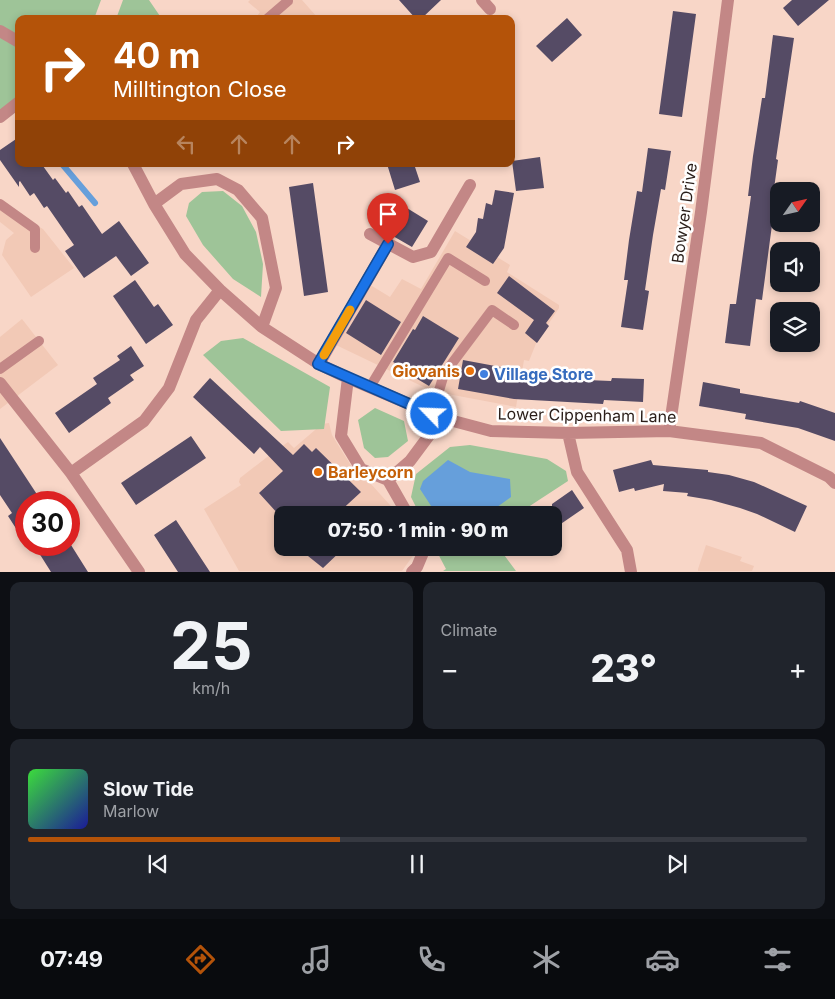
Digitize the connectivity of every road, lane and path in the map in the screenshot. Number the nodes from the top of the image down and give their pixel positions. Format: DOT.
graph roads {
  1 [pos="728,0"];
  2 [pos="288,1"];
  3 [pos="272,15"];
  4 [pos="0,30"];
  5 [pos="15,39"];
  6 [pos="15,105"];
  7 [pos="0,117"];
  8 [pos="134,167"];
  9 [pos="470,185"];
  10 [pos="0,204"];
  11 [pos="154,204"];
  12 [pos="370,234"];
  13 [pos="388,244"];
  14 [pos="35,248"];
  15 [pos="486,281"];
  16 [pos="220,290"];
  17 [pos="514,325"];
  18 [pos="262,327"];
  19 [pos="39,341"];
  20 [pos="318,364"];
  21 [pos="0,369"];
  22 [pos="348,378"];
  23 [pos="0,383"];
  24 [pos="370,387"];
  25 [pos="437,416"];
  26 [pos="669,430"];
  27 [pos="568,433"];
  28 [pos="71,473"];
  29 [pos="388,480"];
  30 [pos="835,483"];
  31 [pos="403,506"];
  32 [pos="422,556"];
  33 [pos="139,572"];
  34 [pos="412,572"];
  35 [pos="631,572"];
  1 -- 26 [label="street, Bowyer Drive"];
  2 -- 3 [label="lane"];
  4 -- 5 [label="street"];
  6 -- 7 [label="street"];
  8 -- 11 [label="street, Lower Cippenham Lane"];
  9 -- 13 [label="street"];
  10 -- 14 [label="lane"];
  11 -- 16 [label="street, Lower Cippenham Lane"];
  11 -- 18 [label="street"];
  12 -- 13 [label="street"];
  13 -- 20 [label="street"];
  15 -- 24 [label="lane"];
  16 -- 18 [label="street, Lower Cippenham Lane"];
  16 -- 28 [label="street"];
  17 -- 25 [label="lane"];
  18 -- 20 [label="street, Lower Cippenham Lane"];
  19 -- 21 [label="lane"];
  20 -- 22 [label="street, Lower Cippenham Lane"];
  22 -- 24 [label="street, Lower Cippenham Lane"];
  22 -- 29 [label="street"];
  23 -- 28 [label="street"];
  24 -- 25 [label="street, Lower Cippenham Lane"];
  25 -- 27 [label="street, Lower Cippenham Lane"];
  25 -- 29 [label="street"];
  26 -- 27 [label="street, Lower Cippenham Lane"];
  26 -- 30 [label="street, Lower Cippenham Lane"];
  27 -- 35 [label="street"];
  28 -- 33 [label="street"];
  29 -- 31 [label="street"];
  32 -- 34 [label="street"];
}
